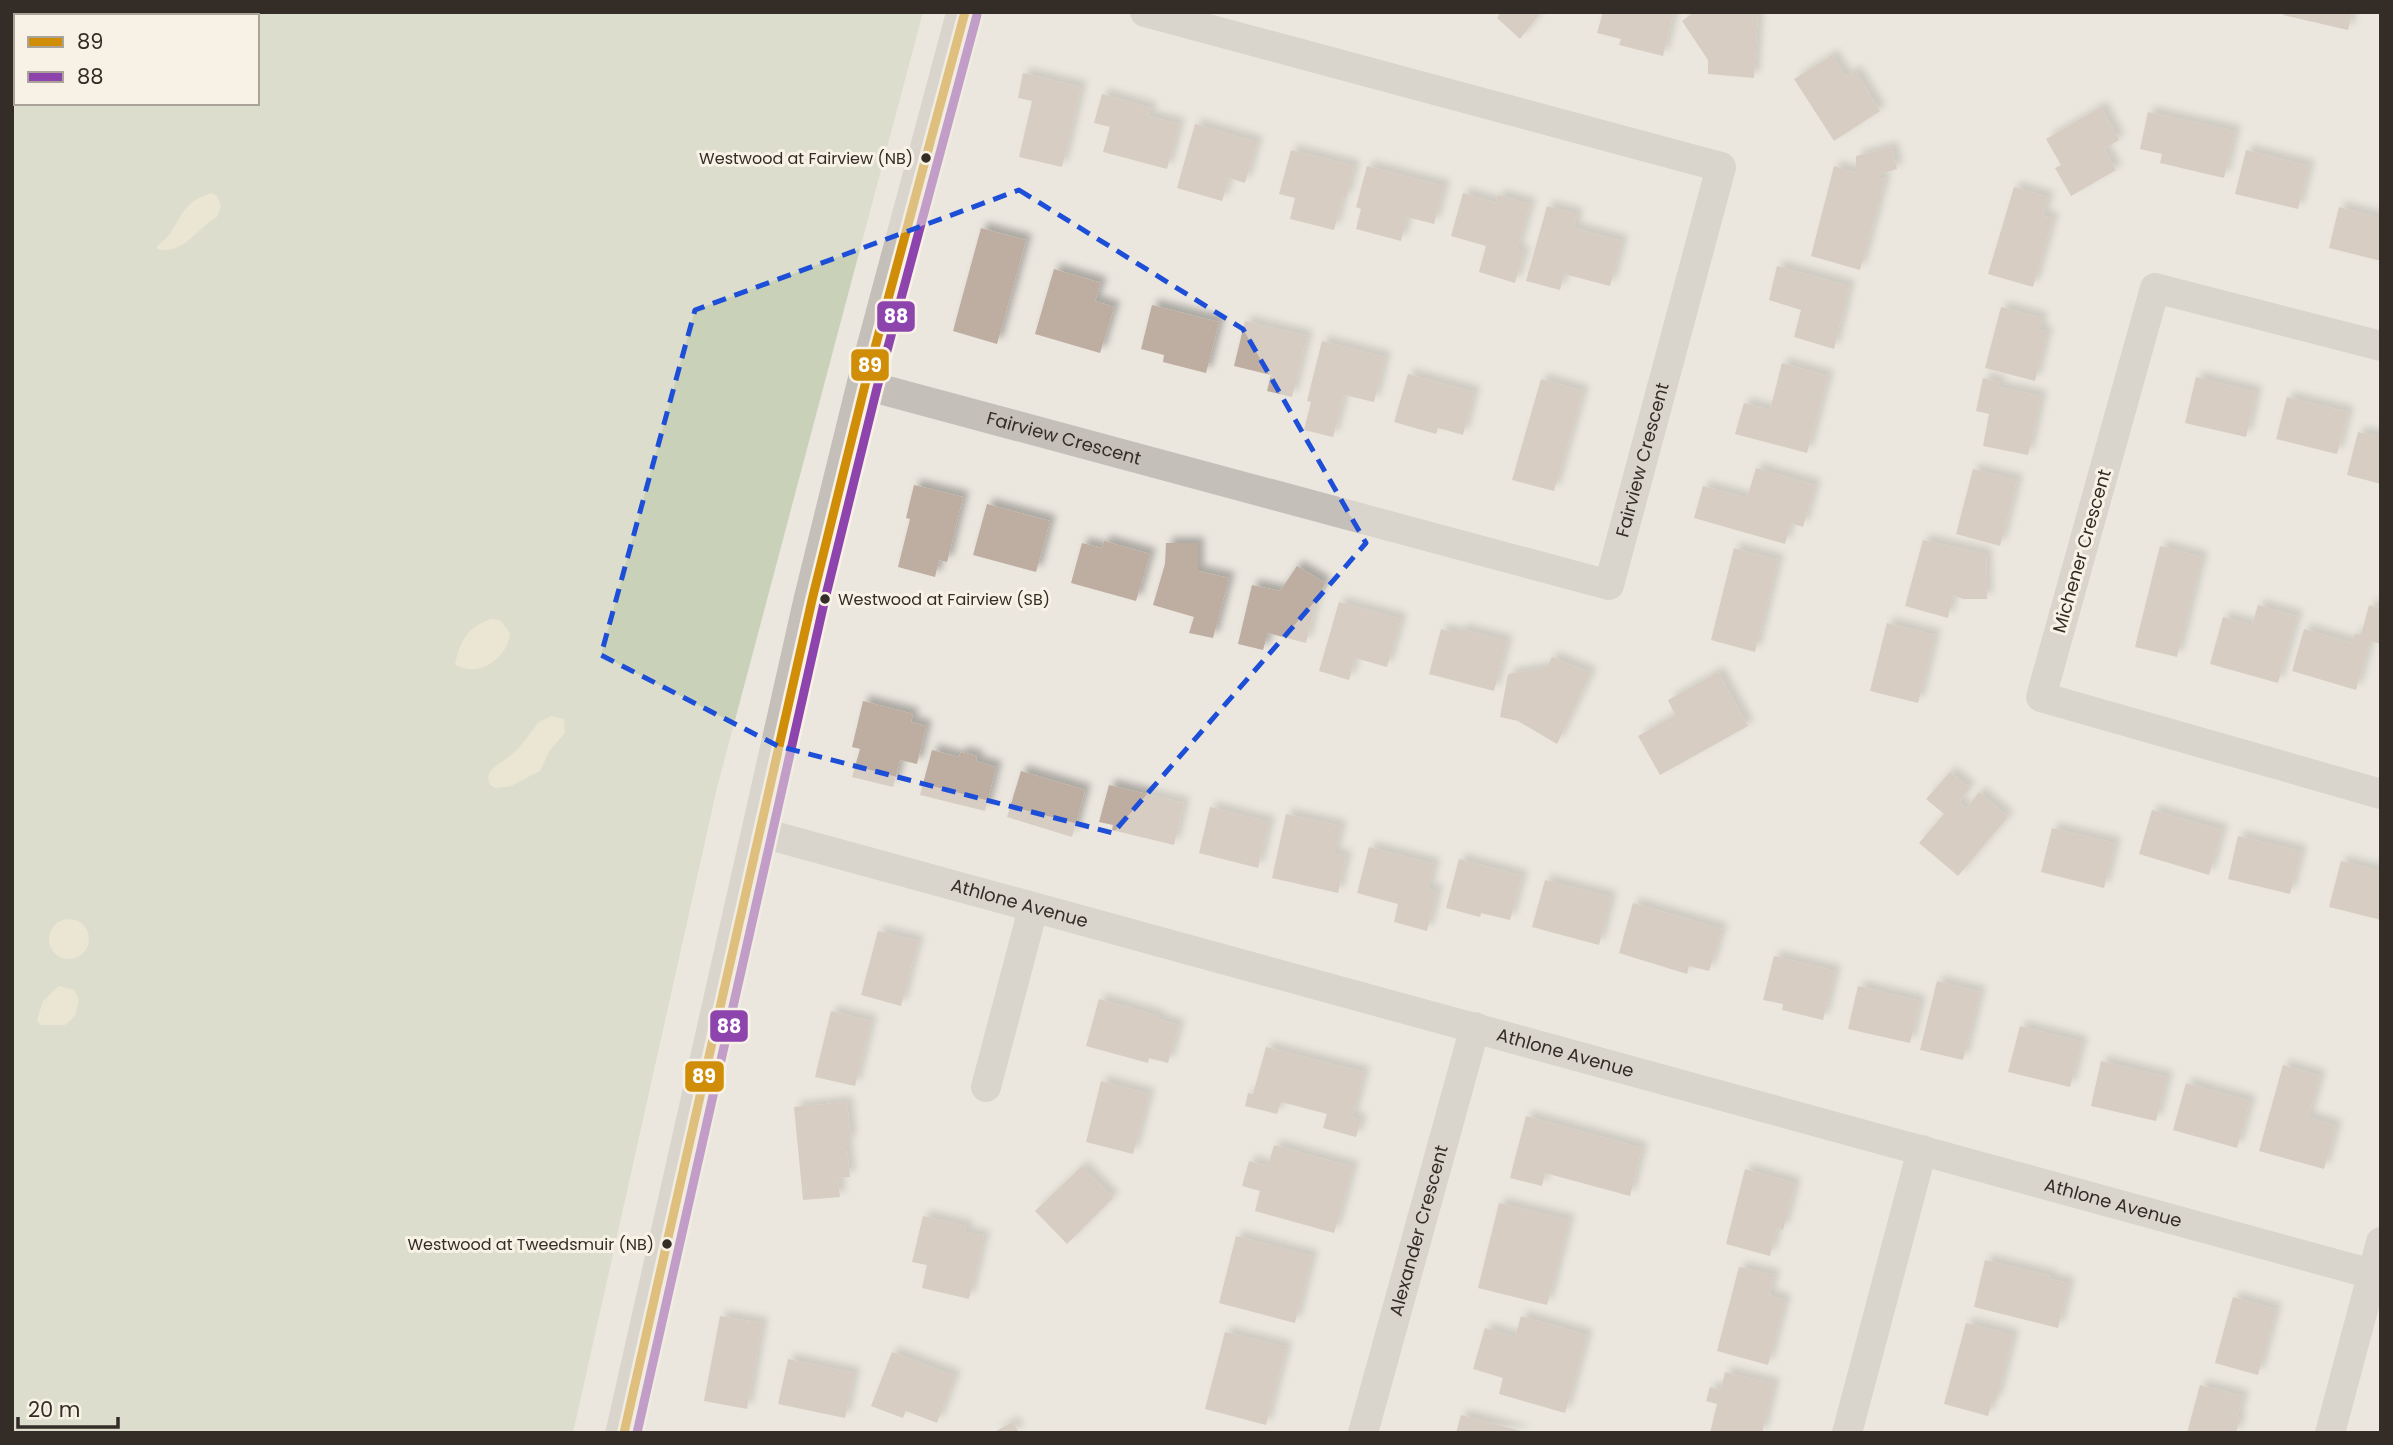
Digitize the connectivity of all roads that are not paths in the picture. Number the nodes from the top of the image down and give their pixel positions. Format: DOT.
graph roads {
  1 [pos="965,12"];
  2 [pos="1144,12"];
  3 [pos="2381,346"];
  4 [pos="865,386"];
  5 [pos="2381,794"];
  6 [pos="759,832"];
  7 [pos="1033,909"];
  8 [pos="1475,1027"];
  9 [pos="986,1087"];
  10 [pos="1922,1150"];
  11 [pos="2381,1242"];
  12 [pos="2372,1274"];
  13 [pos="624,1433"];
  14 [pos="1363,1433"];
  15 [pos="1847,1433"];
  16 [pos="2330,1433"];
  1 -- 4 [label="street"];
  2 -- 4 [label="street, Fairview Crescent"];
  3 -- 5 [label="street, Michener Crescent"];
  4 -- 6 [label="street"];
  6 -- 7 [label="street, Athlone Avenue"];
  6 -- 13 [label="street"];
  7 -- 8 [label="street, Athlone Avenue"];
  7 -- 9 [label="street"];
  8 -- 10 [label="street, Athlone Avenue"];
  8 -- 14 [label="street, Alexander Crescent"];
  10 -- 12 [label="street, Athlone Avenue"];
  10 -- 15 [label="street"];
  11 -- 12 [label="street"];
  12 -- 16 [label="street"];
}
